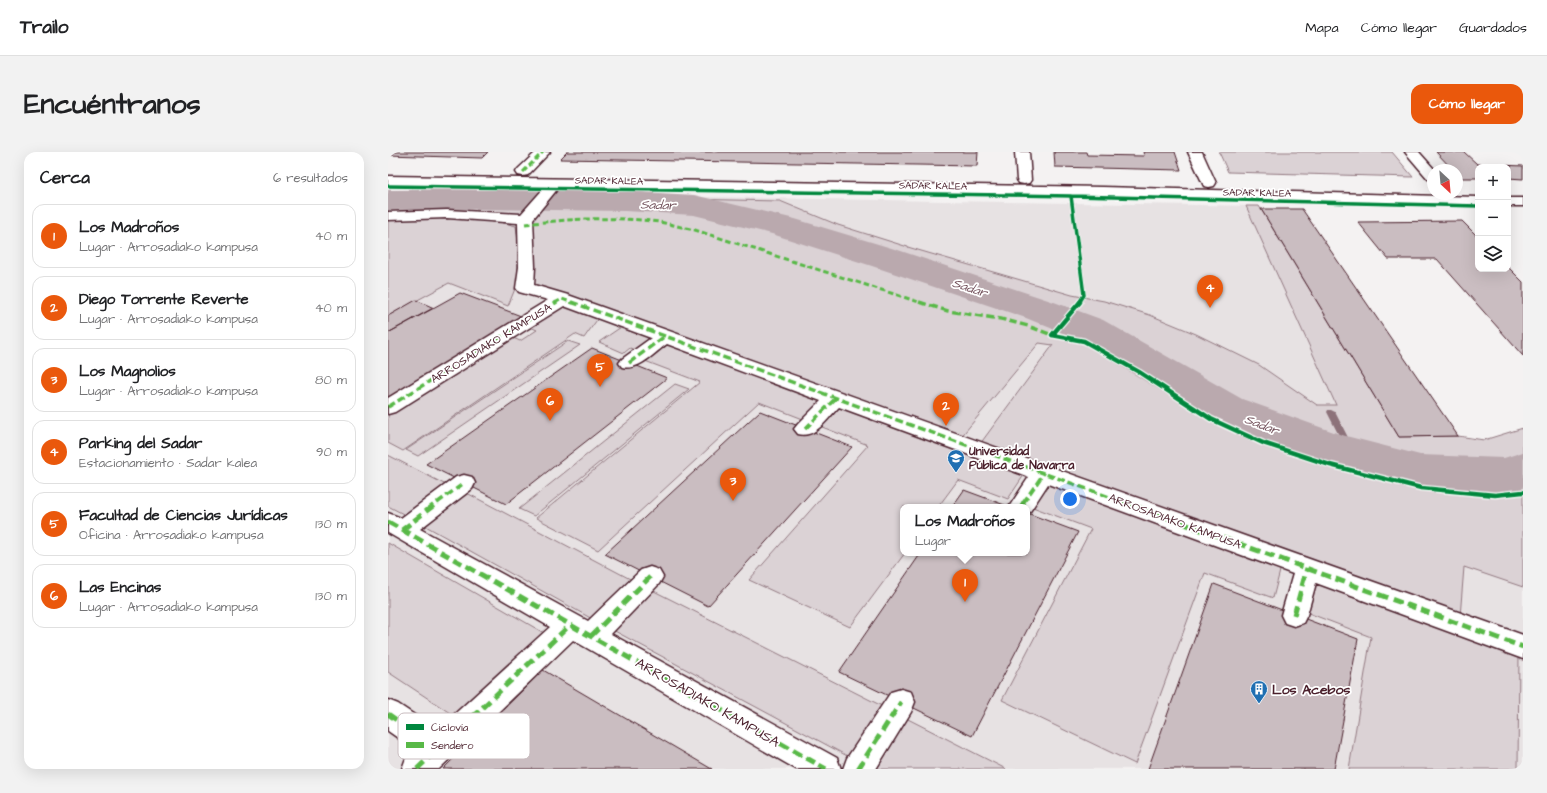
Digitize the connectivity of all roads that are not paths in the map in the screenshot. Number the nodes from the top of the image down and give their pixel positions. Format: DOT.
graph roads {
  1 [pos="543,152"];
  2 [pos="1022,152"];
  3 [pos="1195,152"];
  4 [pos="1412,152"];
  5 [pos="388,169"];
  6 [pos="1427,169"];
  7 [pos="523,172"];
  8 [pos="388,180"];
  9 [pos="1024,180"];
  10 [pos="556,182"];
  11 [pos="1210,183"];
  12 [pos="824,187"];
  13 [pos="1427,188"];
  14 [pos="1463,189"];
  15 [pos="1475,189"];
  16 [pos="1511,190"];
  17 [pos="1523,190"];
  18 [pos="1038,191"];
  19 [pos="1103,191"];
  20 [pos="1229,195"];
  21 [pos="822,201"];
  22 [pos="1475,201"];
  23 [pos="1511,202"];
  24 [pos="1523,202"];
  25 [pos="1038,206"];
  26 [pos="1106,207"];
  27 [pos="1240,212"];
  28 [pos="529,214"];
  29 [pos="388,216"];
  30 [pos="562,299"];
  31 [pos="665,336"];
  32 [pos="629,363"];
  33 [pos="836,398"];
  34 [pos="388,407"];
  35 [pos="805,429"];
  36 [pos="1044,473"];
  37 [pos="464,483"];
  38 [pos="1024,504"];
  39 [pos="395,526"];
  40 [pos="1307,568"];
  41 [pos="650,577"];
  42 [pos="1294,615"];
  43 [pos="581,630"];
  44 [pos="1523,647"];
  45 [pos="900,702"];
  46 [pos="481,713"];
  47 [pos="388,714"];
  48 [pos="398,721"];
  49 [pos="428,759"];
  50 [pos="417,769"];
  51 [pos="826,769"];
  52 [pos="858,769"];
  1 -- 7 [label="street"];
  2 -- 9 [label="street"];
  3 -- 11 [label="street"];
  4 -- 6 [label="street"];
  5 -- 7 [label="street, SADAR KALEA"];
  7 -- 9 [label="street, SADAR KALEA"];
  8 -- 10 [label="street, SADAR KALEA"];
  9 -- 11 [label="street, SADAR KALEA"];
  10 -- 12 [label="street, SADAR KALEA"];
  10 -- 28 [label="street"];
  11 -- 13 [label="street, SADAR KALEA"];
  12 -- 18 [label="street, SADAR KALEA"];
  12 -- 21 [label="street"];
  14 -- 15 [label="street"];
  16 -- 17 [label="street"];
  18 -- 19 [label="street, SADAR KALEA"];
  18 -- 25 [label="street"];
  19 -- 20 [label="street, SADAR KALEA"];
  19 -- 26 [label="street"];
  20 -- 22 [label="street, SADAR KALEA"];
  20 -- 27 [label="street"];
  23 -- 24 [label="street"];
  28 -- 29 [label="street"];
  28 -- 30 [label="street"];
  30 -- 31 [label="street, ARROSADIAKO KAMPUSA"];
  30 -- 34 [label="street, ARROSADIAKO KAMPUSA"];
  31 -- 32 [label="street"];
  31 -- 33 [label="street, ARROSADIAKO KAMPUSA"];
  33 -- 35 [label="street"];
  33 -- 36 [label="street, ARROSADIAKO KAMPUSA"];
  36 -- 38 [label="street"];
  36 -- 40 [label="street, ARROSADIAKO KAMPUSA"];
  37 -- 39 [label="street, ARROSADIAKO KAMPUSA"];
  39 -- 43 [label="street, ARROSADIAKO KAMPUSA"];
  40 -- 42 [label="street"];
  40 -- 44 [label="street, ARROSADIAKO KAMPUSA"];
  41 -- 43 [label="street"];
  43 -- 46 [label="street"];
  43 -- 51 [label="street, ARROSADIAKO KAMPUSA"];
  45 -- 52 [label="street"];
  47 -- 48 [label="street"];
  49 -- 50 [label="street"];
}
